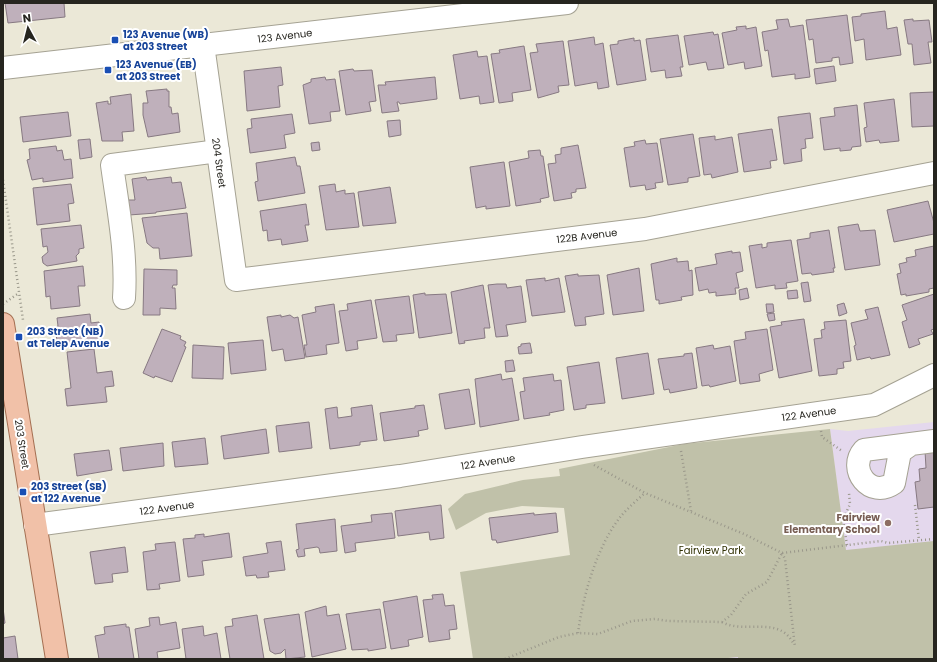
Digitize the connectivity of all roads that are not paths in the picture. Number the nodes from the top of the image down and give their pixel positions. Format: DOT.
graph roads {
  1 [pos="566,3"];
  2 [pos="203,45"];
  3 [pos="3,68"];
  4 [pos="218,151"];
  5 [pos="934,173"];
  6 [pos="236,280"];
  7 [pos="124,298"];
  8 [pos="3,324"];
  9 [pos="934,375"];
  10 [pos="934,441"];
  11 [pos="910,445"];
  12 [pos="35,525"];
  13 [pos="57,659"];
  1 -- 2 [label="street, 123 Avenue"];
  2 -- 3 [label="street, 123 Avenue"];
  2 -- 4 [label="street, 204 Street"];
  4 -- 6 [label="street, 204 Street"];
  4 -- 7 [label="street"];
  5 -- 6 [label="street, 122B Avenue"];
  8 -- 12 [label="main road, 203 Street"];
  9 -- 12 [label="street, 122 Avenue"];
  10 -- 11 [label="street"];
  12 -- 13 [label="main road, 203 Street"];
}
